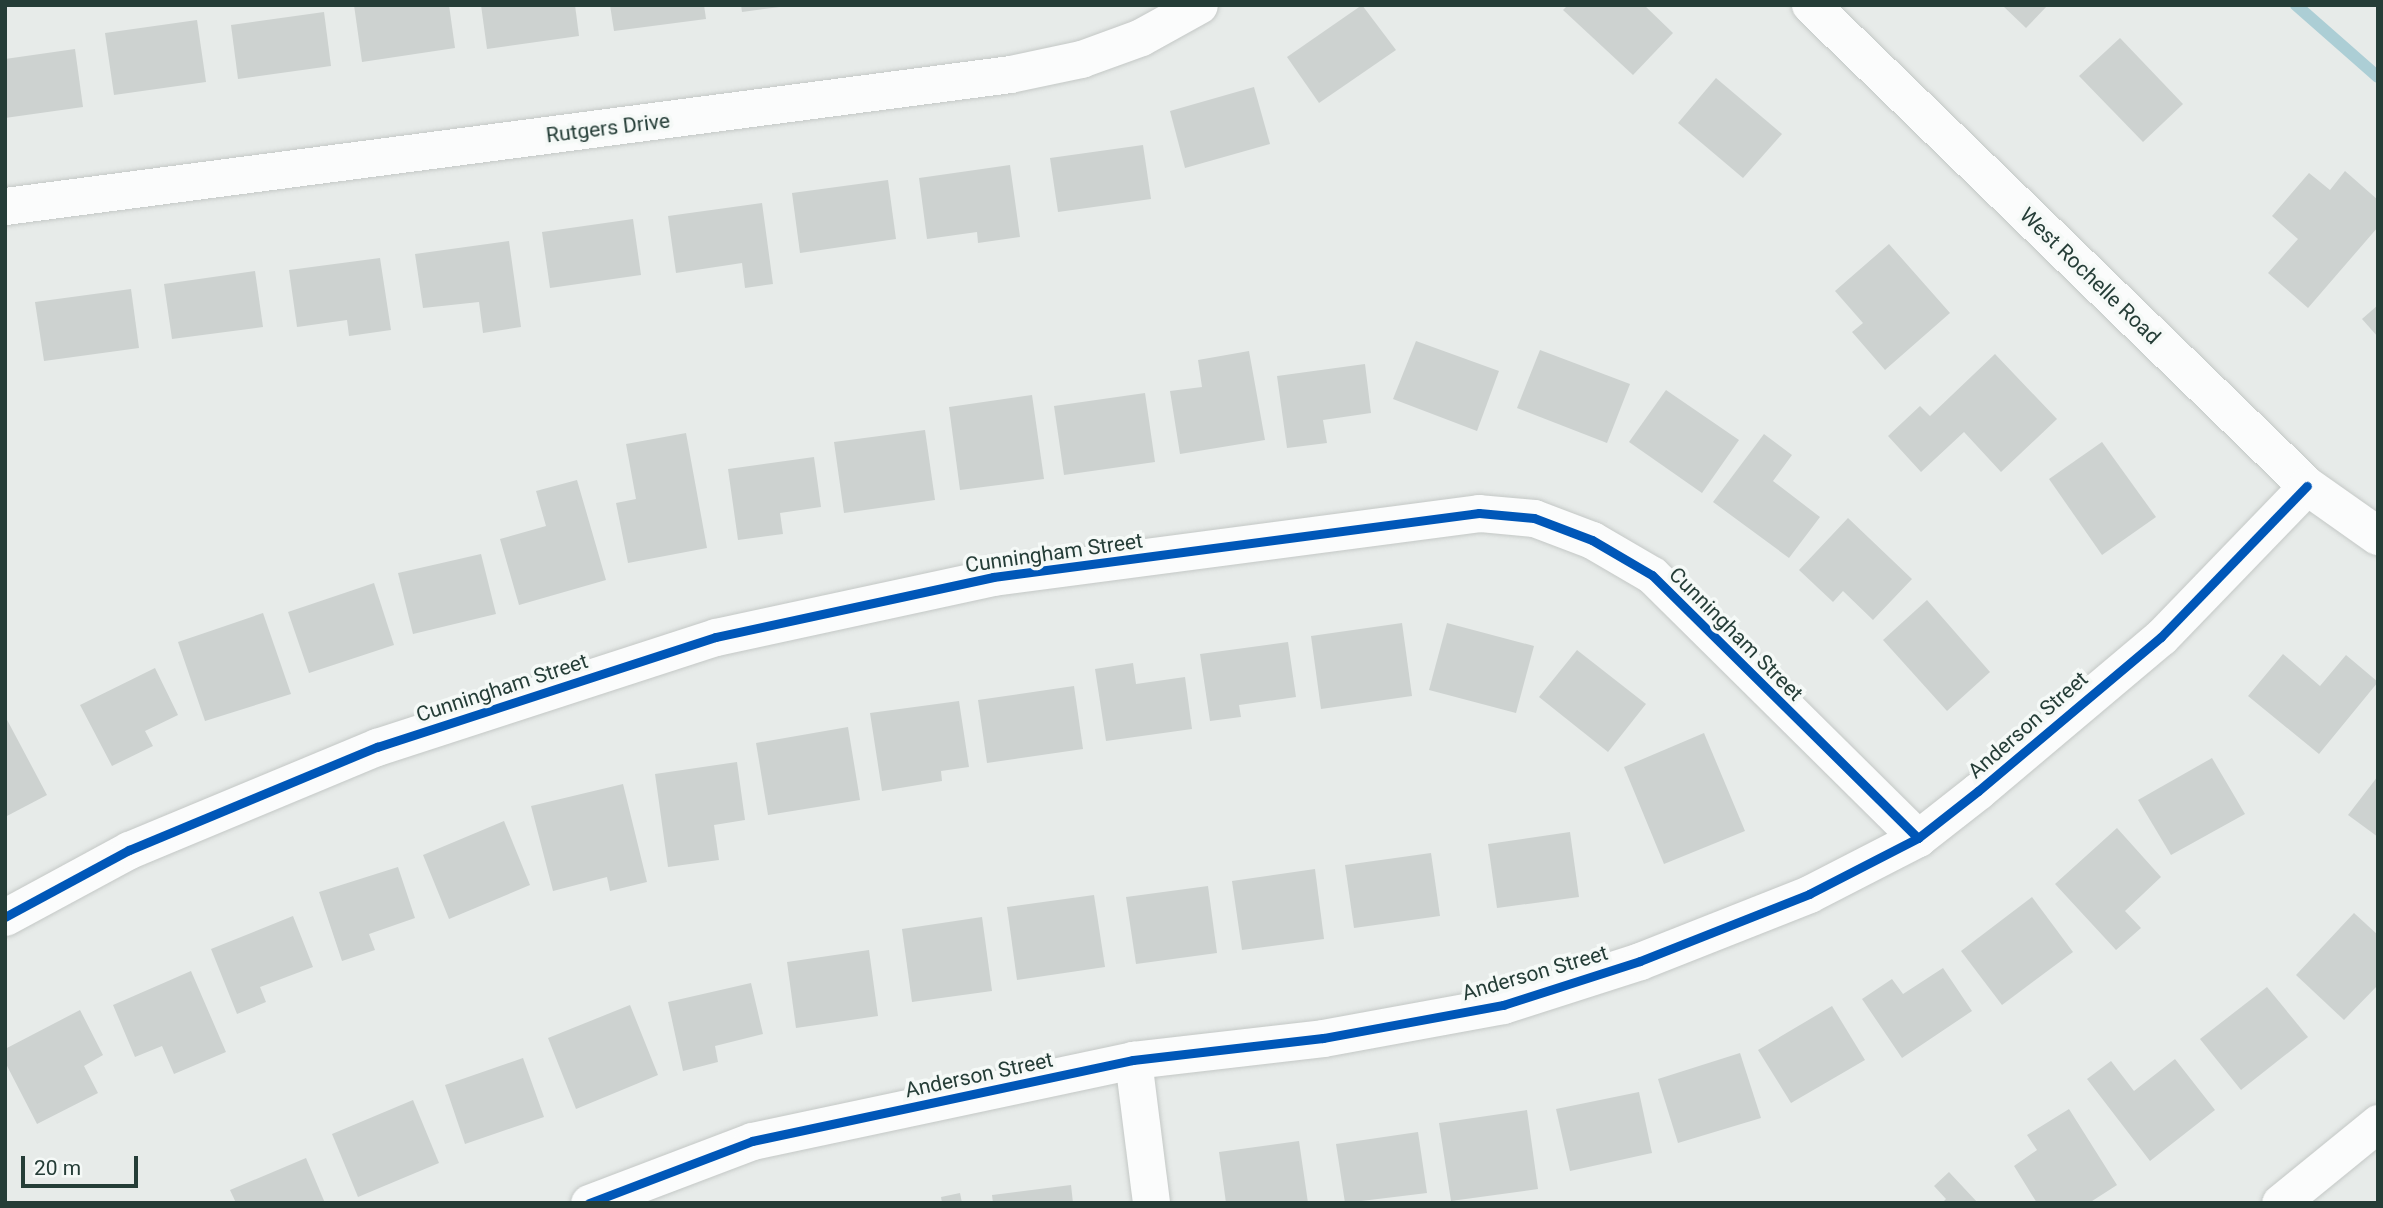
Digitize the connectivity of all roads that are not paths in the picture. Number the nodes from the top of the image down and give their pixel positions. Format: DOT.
graph roads {
  1 [pos="1199,5"];
  2 [pos="1811,5"];
  3 [pos="5,206"];
  4 [pos="2307,486"];
  5 [pos="2378,536"];
  6 [pos="1918,838"];
  7 [pos="5,917"];
  8 [pos="1133,1060"];
  9 [pos="2378,1123"];
  10 [pos="589,1203"];
  11 [pos="1151,1203"];
  12 [pos="2280,1203"];
  1 -- 3 [label="street, Rutgers Drive"];
  2 -- 4 [label="street, West Rochelle Road"];
  4 -- 5 [label="street, West Rochelle Road"];
  4 -- 6 [label="street, Anderson Street"];
  6 -- 7 [label="street, Cunningham Street"];
  6 -- 8 [label="street, Anderson Street"];
  8 -- 10 [label="street, Anderson Street"];
  8 -- 11 [label="street"];
  9 -- 12 [label="street"];
}
